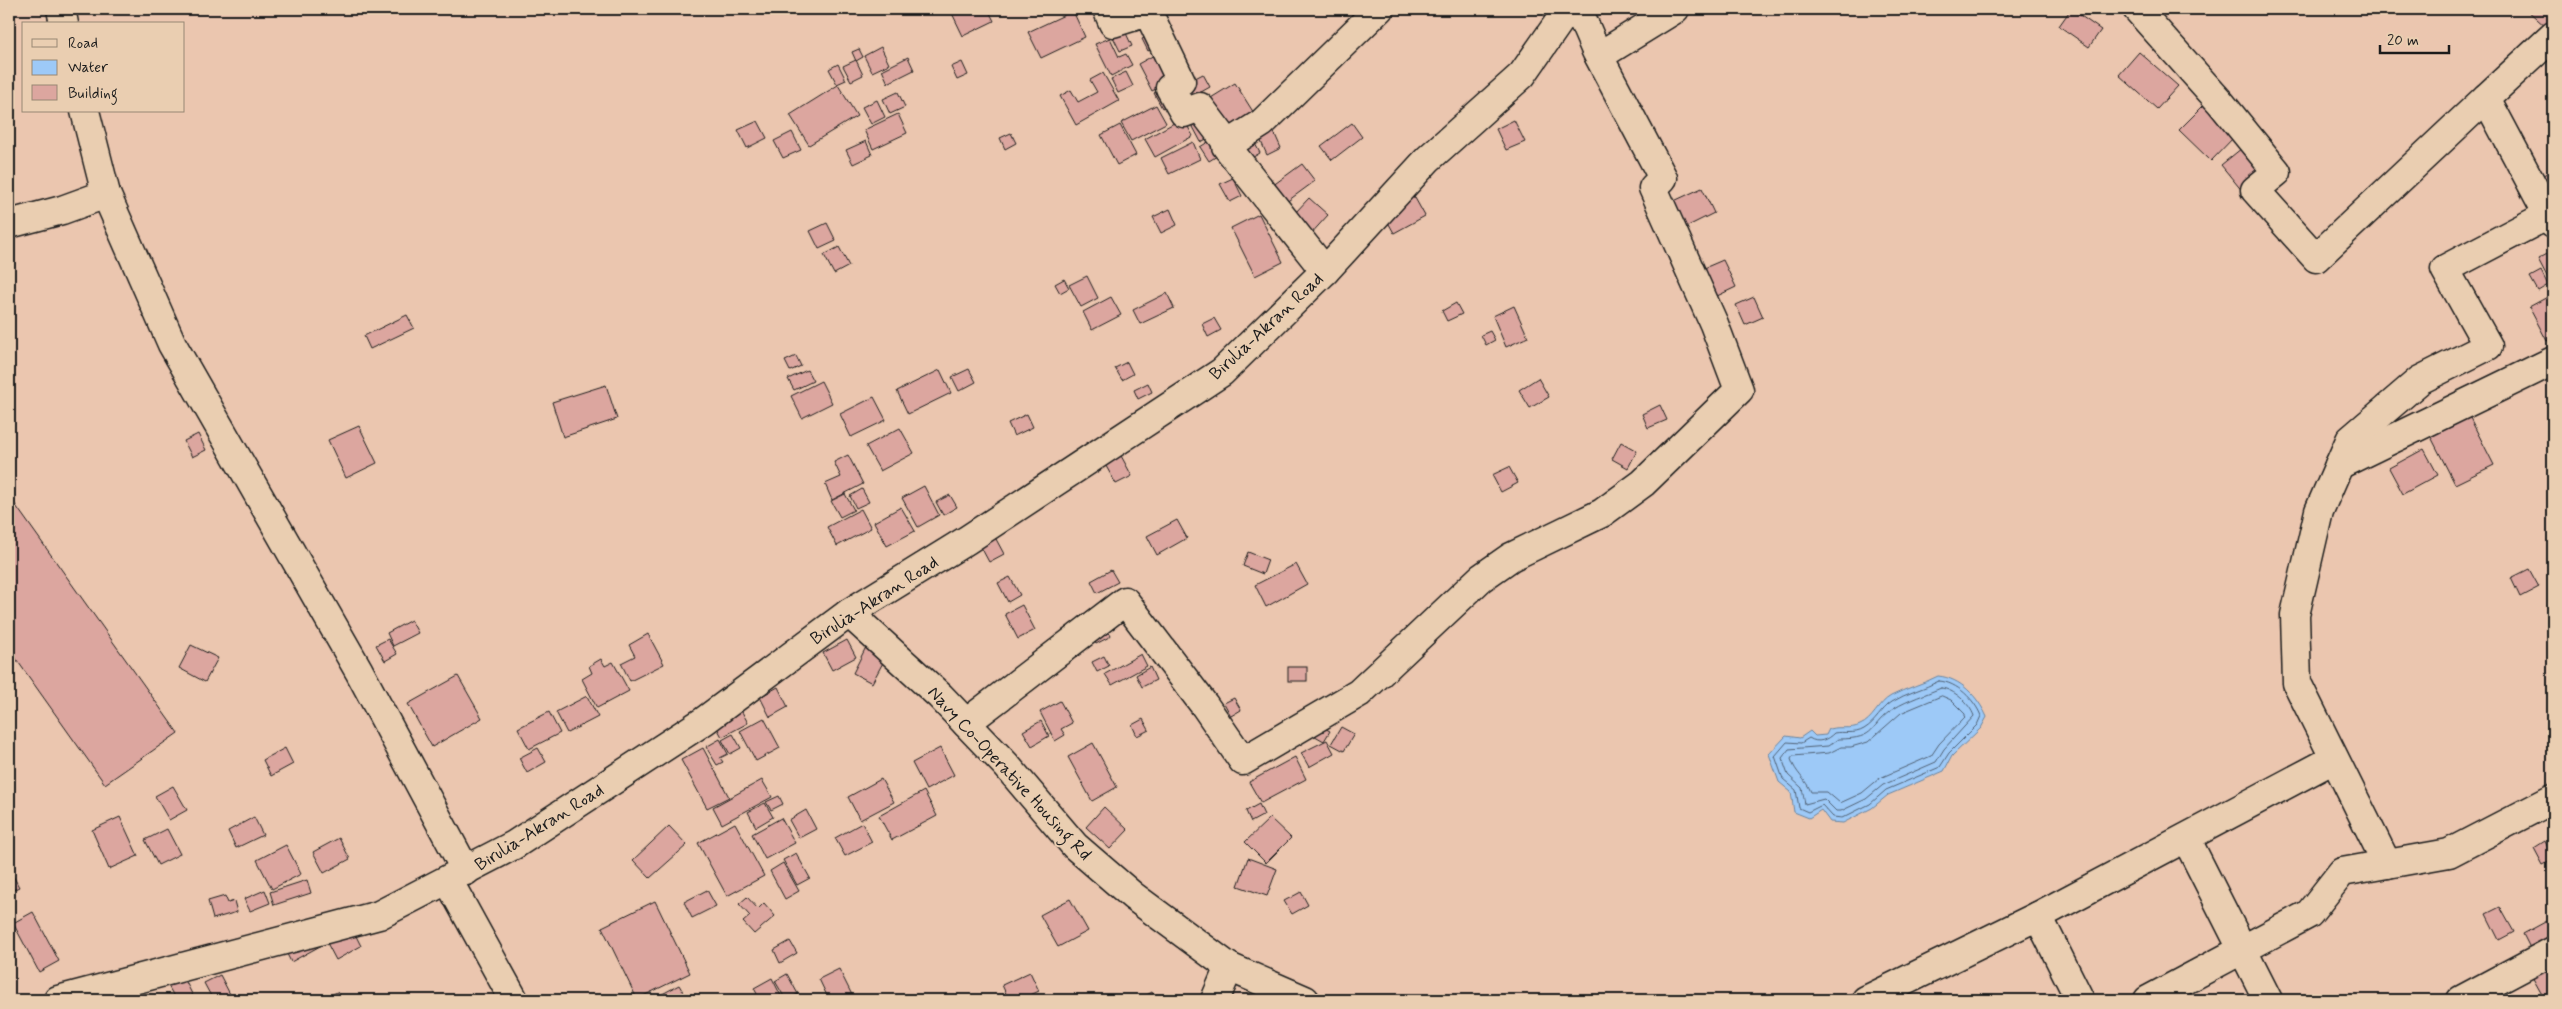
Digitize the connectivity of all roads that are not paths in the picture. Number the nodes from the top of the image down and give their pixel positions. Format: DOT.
graph roads {
  1 [pos="61,9"];
  2 [pos="1107,9"];
  3 [pos="1379,9"];
  4 [pos="1568,9"];
  5 [pos="1578,9"];
  6 [pos="1675,9"];
  7 [pos="2138,9"];
  8 [pos="64,22"];
  9 [pos="2553,36"];
  10 [pos="1598,56"];
  11 [pos="2486,98"];
  12 [pos="85,112"];
  13 [pos="1228,144"];
  14 [pos="106,194"];
  15 [pos="2551,219"];
  16 [pos="9,224"];
  17 [pos="1325,271"];
  18 [pos="2553,361"];
  19 [pos="2339,465"];
  20 [pos="849,613"];
  21 [pos="966,723"];
  22 [pos="2334,759"];
  23 [pos="2553,799"];
  24 [pos="2186,838"];
  25 [pos="2387,864"];
  26 [pos="457,875"];
  27 [pos="2038,916"];
  28 [pos="2243,949"];
  29 [pos="2553,951"];
  30 [pos="1229,967"];
  31 [pos="58,1000"];
  32 [pos="514,1000"];
  33 [pos="1215,1000"];
  34 [pos="1305,1000"];
  35 [pos="1866,1000"];
  36 [pos="2080,1000"];
  37 [pos="2148,1000"];
  38 [pos="2268,1000"];
  39 [pos="2461,1000"];
  1 -- 8 [label="street"];
  2 -- 13 [label="street"];
  3 -- 13 [label="street"];
  4 -- 17 [label="street, Birulia-Akran Road"];
  5 -- 10 [label="street"];
  6 -- 10 [label="street"];
  7 -- 11 [label="street"];
  9 -- 11 [label="street"];
  10 -- 21 [label="street"];
  11 -- 15 [label="street"];
  12 -- 14 [label="street"];
  13 -- 17 [label="street"];
  14 -- 16 [label="street"];
  14 -- 26 [label="street"];
  15 -- 19 [label="street"];
  17 -- 20 [label="street, Birulia-Akran Road"];
  18 -- 19 [label="street"];
  19 -- 22 [label="street"];
  20 -- 21 [label="street, Navy Co-Operative Housing Rd"];
  20 -- 26 [label="street, Birulia-Akran Road"];
  21 -- 30 [label="street, Navy Co-Operative Housing Rd"];
  22 -- 24 [label="street"];
  22 -- 25 [label="street"];
  23 -- 25 [label="street"];
  24 -- 27 [label="street"];
  24 -- 28 [label="street"];
  25 -- 28 [label="street"];
  26 -- 31 [label="street, Birulia-Akran Road"];
  26 -- 32 [label="street"];
  27 -- 35 [label="street"];
  27 -- 36 [label="street"];
  28 -- 37 [label="street"];
  28 -- 38 [label="street"];
  29 -- 39 [label="street"];
  30 -- 33 [label="street"];
  30 -- 34 [label="street, Navy Co-Operative Housing Rd"];
}
